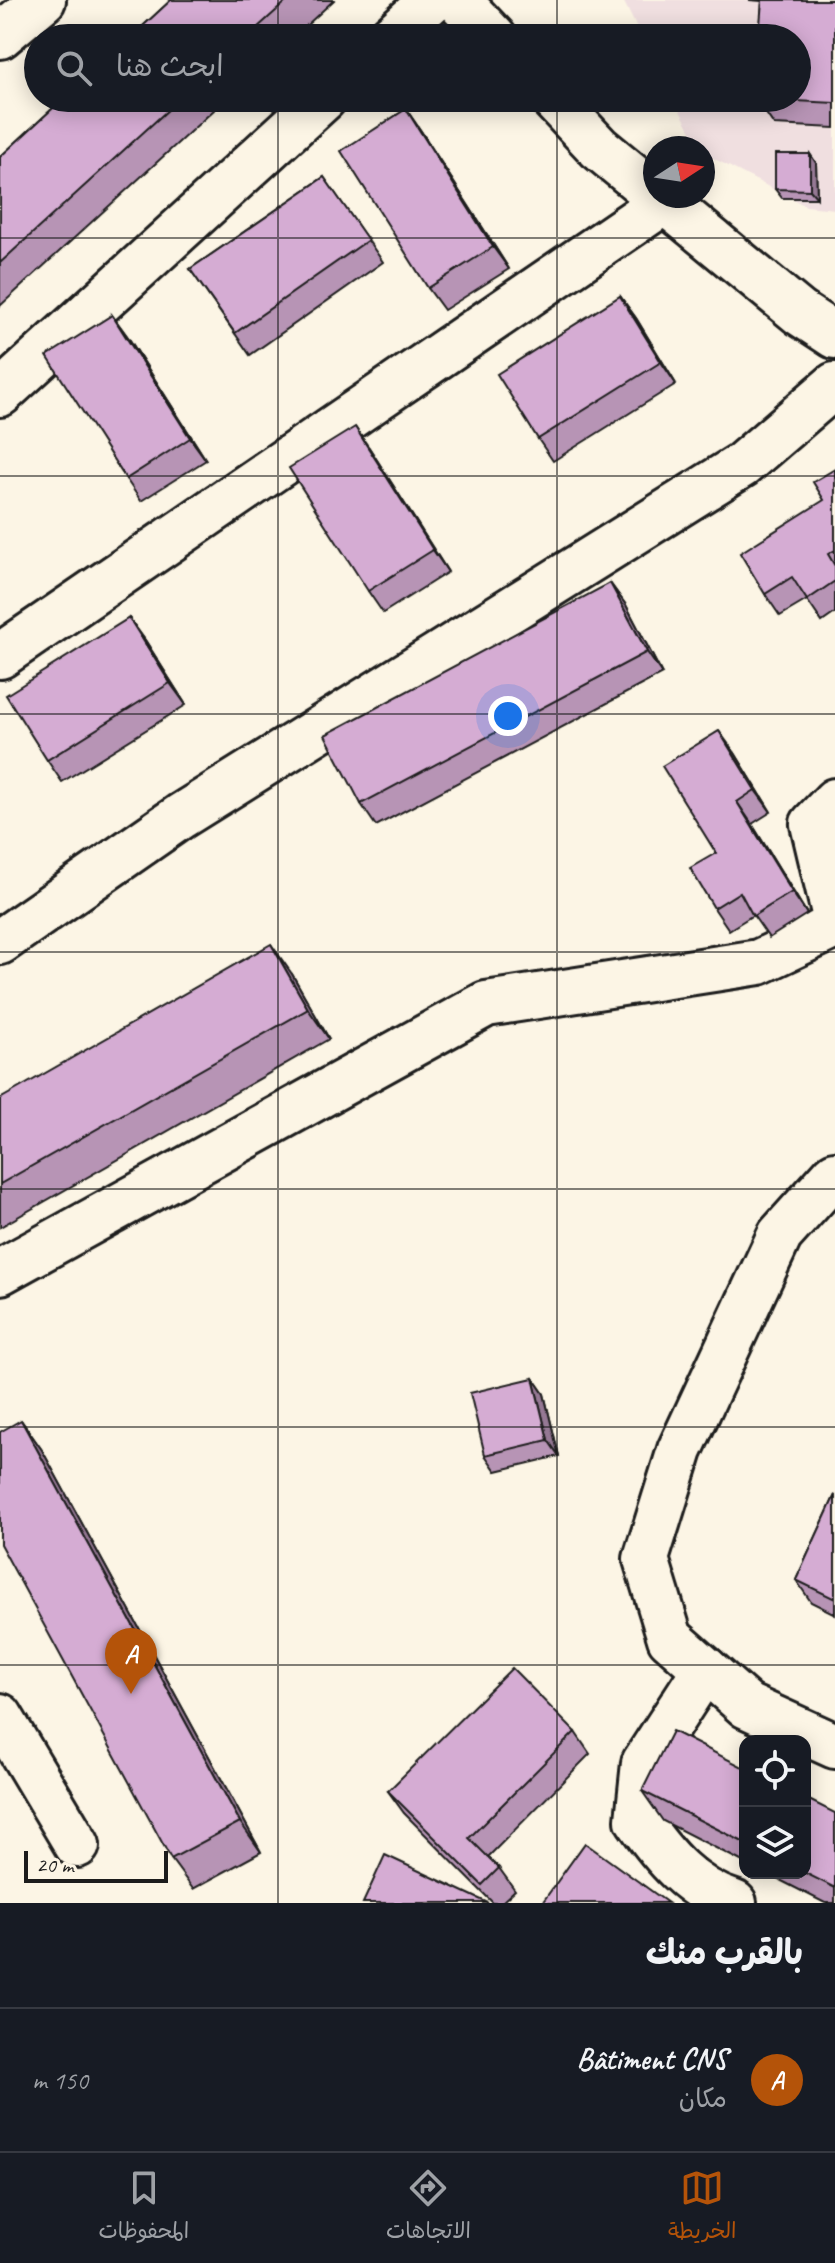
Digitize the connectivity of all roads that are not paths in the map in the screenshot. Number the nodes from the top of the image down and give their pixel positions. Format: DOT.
graph roads {
  1 [pos="43,0"];
  2 [pos="432,0"];
  3 [pos="458,0"];
  4 [pos="405,24"];
  5 [pos="481,24"];
  6 [pos="0,36"];
  7 [pos="309,112"];
  8 [pos="565,112"];
  9 [pos="643,184"];
  10 [pos="643,208"];
  11 [pos="672,208"];
  12 [pos="835,336"];
  13 [pos="835,385"];
  14 [pos="0,394"];
  15 [pos="0,656"];
  16 [pos="835,801"];
  17 [pos="835,917"];
  18 [pos="835,926"];
  19 [pos="0,942"];
  20 [pos="835,1174"];
  21 [pos="0,1272"];
  22 [pos="705,1669"];
  23 [pos="0,1716"];
  24 [pos="835,1746"];
  25 [pos="77,1845"];
  26 [pos="734,1903"];
  1 -- 6 [label="street"];
  2 -- 4 [label="street"];
  3 -- 5 [label="street"];
  7 -- 14 [label="street"];
  8 -- 9 [label="street"];
  10 -- 15 [label="street"];
  11 -- 12 [label="street"];
  13 -- 19 [label="street"];
  16 -- 17 [label="street"];
  18 -- 21 [label="street"];
  20 -- 22 [label="street"];
  22 -- 24 [label="street"];
  22 -- 26 [label="street"];
  23 -- 25 [label="street"];
}
